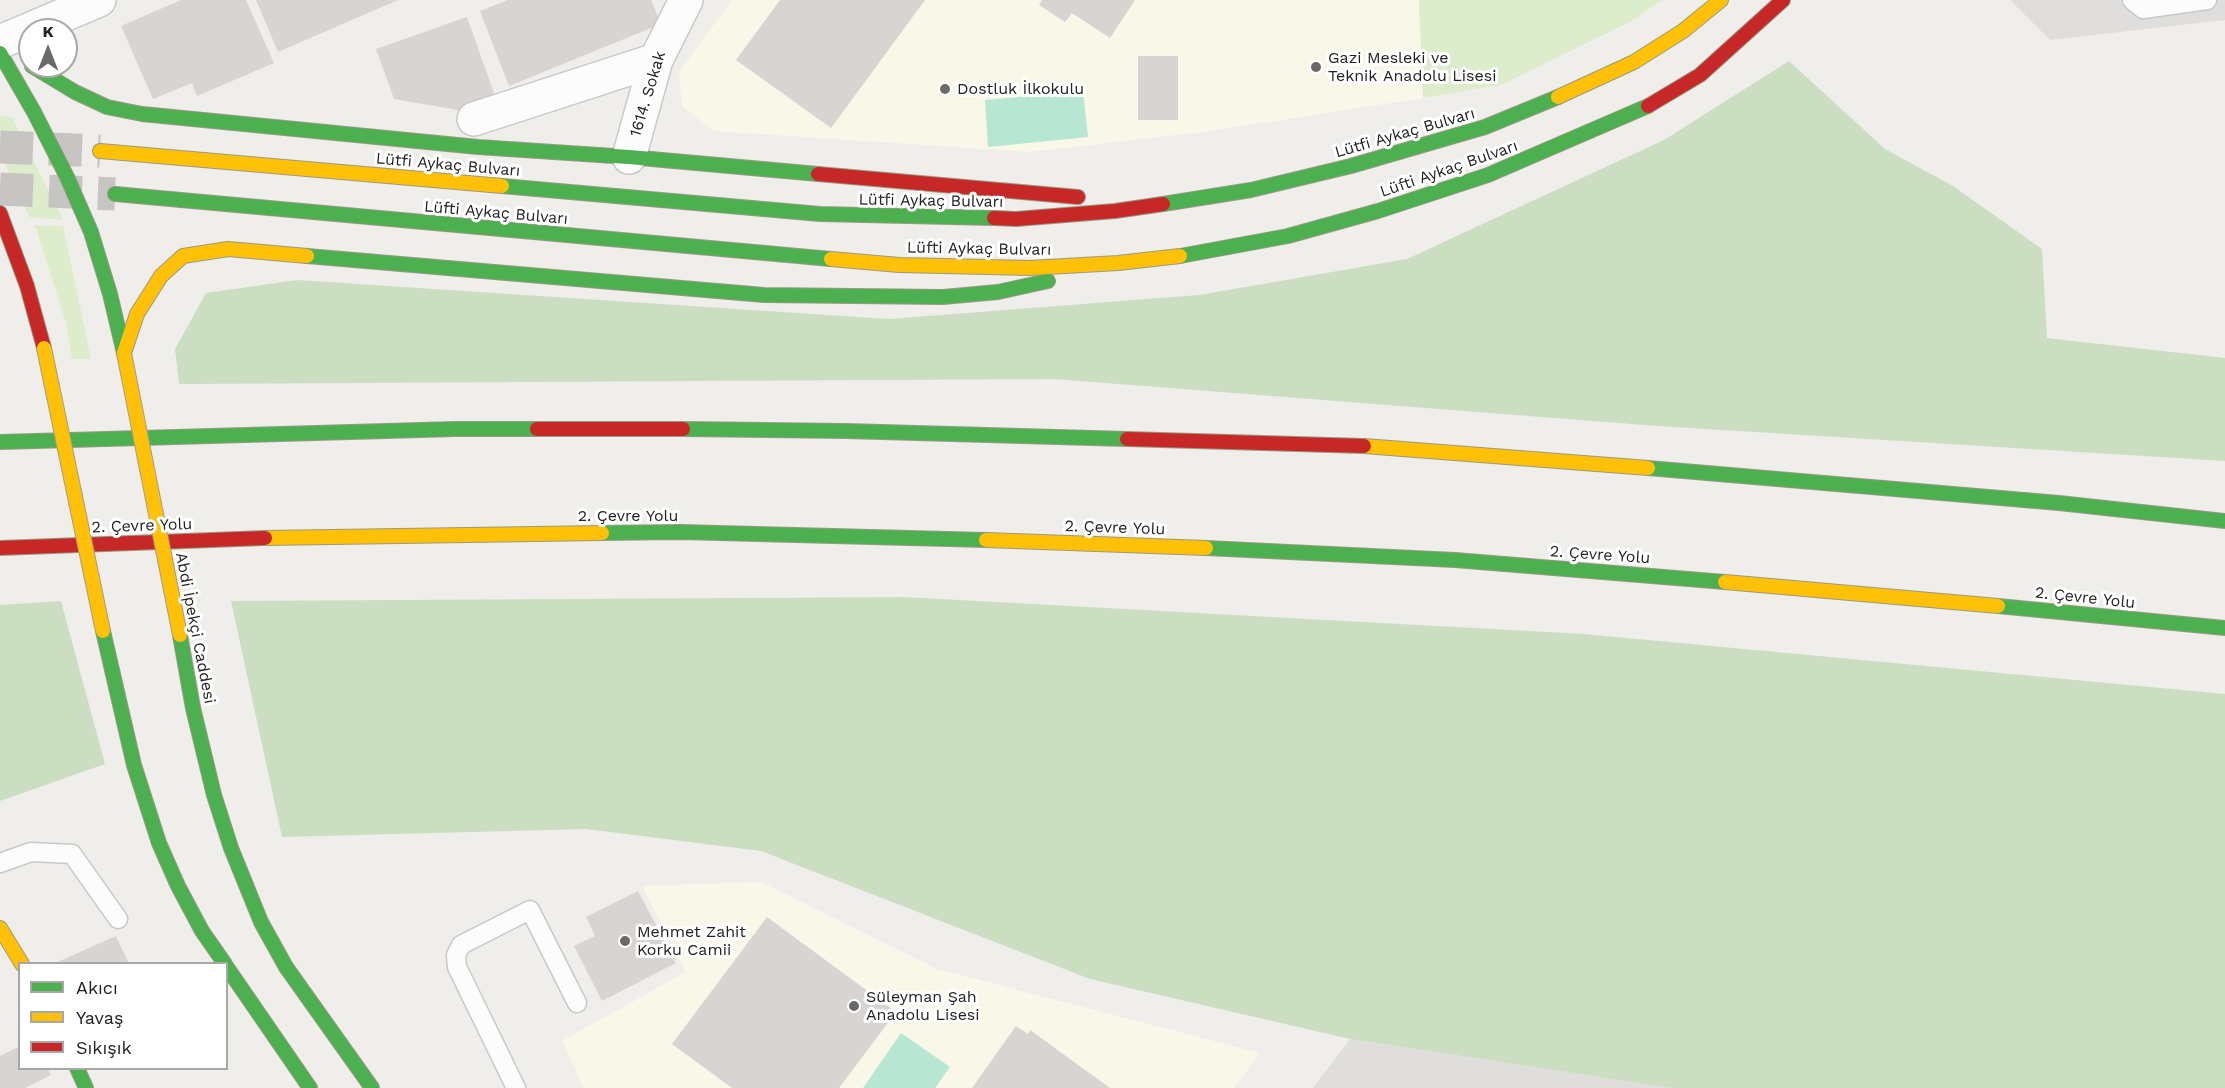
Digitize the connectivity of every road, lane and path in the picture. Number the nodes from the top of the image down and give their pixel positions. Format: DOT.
graph roads {
  1 [pos="99,0"];
  2 [pos="686,0"];
  3 [pos="1721,0"];
  4 [pos="1782,0"];
  5 [pos="2132,0"];
  6 [pos="2207,0"];
  7 [pos="0,42"];
  8 [pos="0,47"];
  9 [pos="0,53"];
  10 [pos="18,57"];
  11 [pos="656,60"];
  12 [pos="52,78"];
  13 [pos="474,119"];
  14 [pos="100,151"];
  15 [pos="629,157"];
  16 [pos="115,194"];
  17 [pos="1203,199"];
  18 [pos="0,213"];
  19 [pos="1118,263"];
  20 [pos="17,302"];
  21 [pos="44,348"];
  22 [pos="124,353"];
  23 [pos="0,442"];
  24 [pos="2225,521"];
  25 [pos="0,548"];
  26 [pos="2225,628"];
  27 [pos="0,863"];
  28 [pos="118,919"];
  29 [pos="0,928"];
  30 [pos="21,962"];
  31 [pos="224,962"];
  32 [pos="228,968"];
  33 [pos="577,1003"];
  34 [pos="78,1070"];
  35 [pos="86,1088"];
  36 [pos="310,1088"];
  37 [pos="372,1088"];
  38 [pos="516,1088"];
  1 -- 7 [label="street"];
  2 -- 11 [label="street, 1614. Sokak"];
  3 -- 17 [label="main road, Lütfi Aykaç Bulvarı"];
  4 -- 19 [label="main road, Lüfti Aykaç Bulvarı"];
  5 -- 6 [label="lane"];
  8 -- 10 [label="main road"];
  9 -- 22 [label="main road, Abdi İpekçi Caddesi"];
  11 -- 13 [label="street"];
  11 -- 15 [label="street, 1614. Sokak"];
  12 -- 15 [label="main road"];
  14 -- 17 [label="main road, Lütfi Aykaç Bulvarı"];
  15 -- 17 [label="main road"];
  16 -- 19 [label="main road, Lüfti Aykaç Bulvarı"];
  18 -- 21 [label="main road"];
  19 -- 22 [label="main road"];
  20 -- 21 [label="main road"];
  21 -- 31 [label="main road, bridge"];
  22 -- 37 [label="main road, Abdi İpekçi Caddesi, bridge"];
  23 -- 24 [label="main road"];
  25 -- 26 [label="main road, 2. Çevre Yolu"];
  27 -- 28 [label="lane"];
  29 -- 30 [label="main road"];
  32 -- 36 [label="main road"];
  33 -- 38 [label="lane"];
  34 -- 35 [label="main road"];
}
